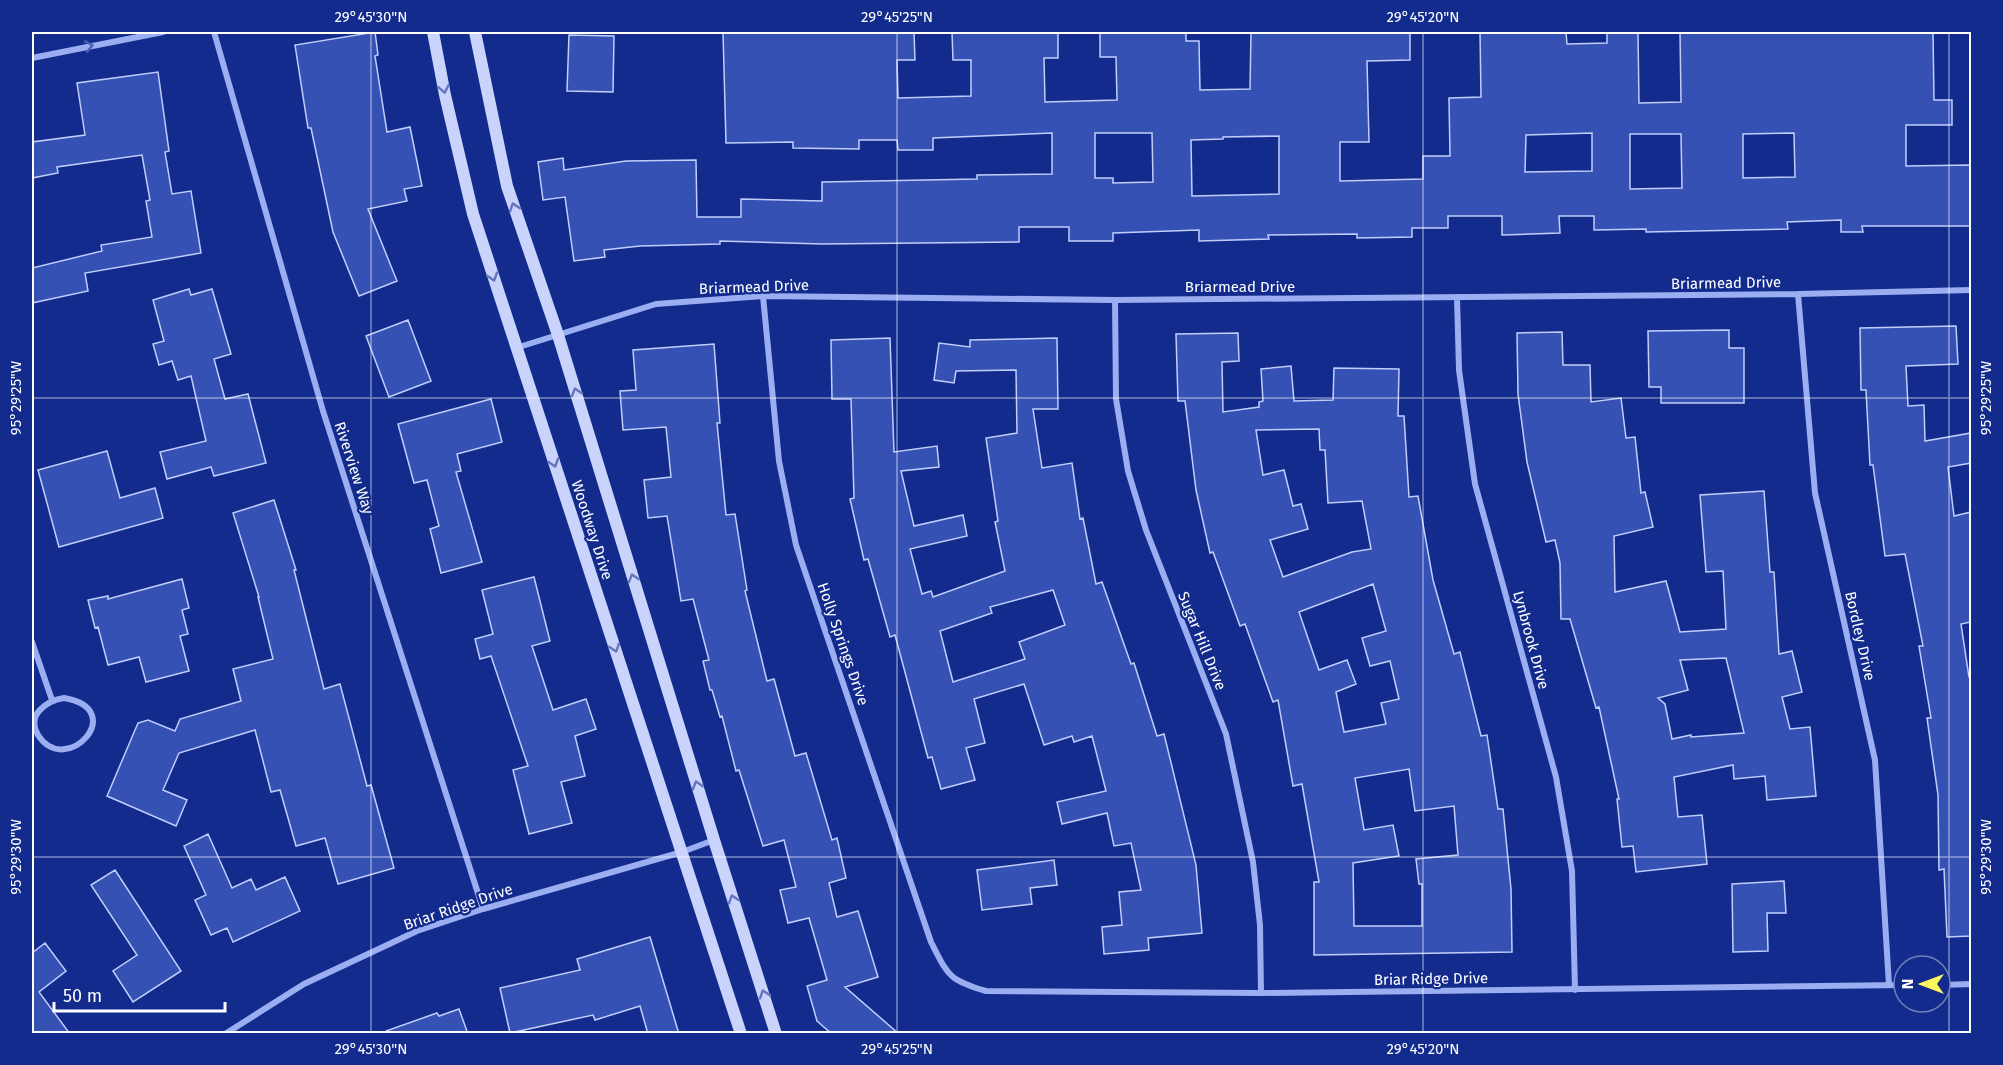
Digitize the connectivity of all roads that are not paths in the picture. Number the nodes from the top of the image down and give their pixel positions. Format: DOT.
graph roads {
  1 [pos="163,32"];
  2 [pos="214,32"];
  3 [pos="433,32"];
  4 [pos="475,32"];
  5 [pos="32,58"];
  6 [pos="1971,290"];
  7 [pos="1798,294"];
  8 [pos="763,296"];
  9 [pos="1456,297"];
  10 [pos="1115,300"];
  11 [pos="558,335"];
  12 [pos="516,348"];
  13 [pos="32,642"];
  14 [pos="52,700"];
  15 [pos="714,840"];
  16 [pos="682,852"];
  17 [pos="483,909"];
  18 [pos="959,983"];
  19 [pos="1971,984"];
  20 [pos="1889,985"];
  21 [pos="1952,985"];
  22 [pos="1575,990"];
  23 [pos="1261,993"];
  24 [pos="225,1034"];
  25 [pos="741,1034"];
  26 [pos="776,1034"];
  5 -- 1 [label="street, one-way"];
  2 -- 17 [label="street, Riverview Way"];
  3 -- 12 [label="main road, Woodway Drive, one-way"];
  11 -- 4 [label="main road, Woodway Drive, one-way"];
  6 -- 7 [label="street, Briarmead Drive"];
  7 -- 9 [label="street, Briarmead Drive"];
  7 -- 20 [label="street, Bordley Drive"];
  8 -- 10 [label="street, Briarmead Drive"];
  8 -- 11 [label="street, Briarmead Drive"];
  8 -- 18 [label="street, Holly Springs Drive"];
  9 -- 10 [label="street, Briarmead Drive"];
  9 -- 22 [label="street, Lynbrook Drive"];
  10 -- 23 [label="street, Sugar Hill Drive"];
  11 -- 12 [label="street, Briarmead Drive"];
  15 -- 11 [label="main road, Woodway Drive, one-way"];
  12 -- 16 [label="main road, Woodway Drive, one-way"];
  13 -- 14 [label="street"];
  14 -- 14 [label="street"];
  15 -- 16 [label="street, Briar Ridge Drive"];
  26 -- 15 [label="main road, Woodway Drive, one-way"];
  16 -- 17 [label="street, Briar Ridge Drive"];
  16 -- 25 [label="main road, Woodway Drive"];
  17 -- 24 [label="street, Briar Ridge Drive"];
  18 -- 23 [label="street, Briar Ridge Drive"];
  19 -- 21 [label="street"];
  20 -- 22 [label="street, Briar Ridge Drive"];
  22 -- 23 [label="street, Briar Ridge Drive"];
}
